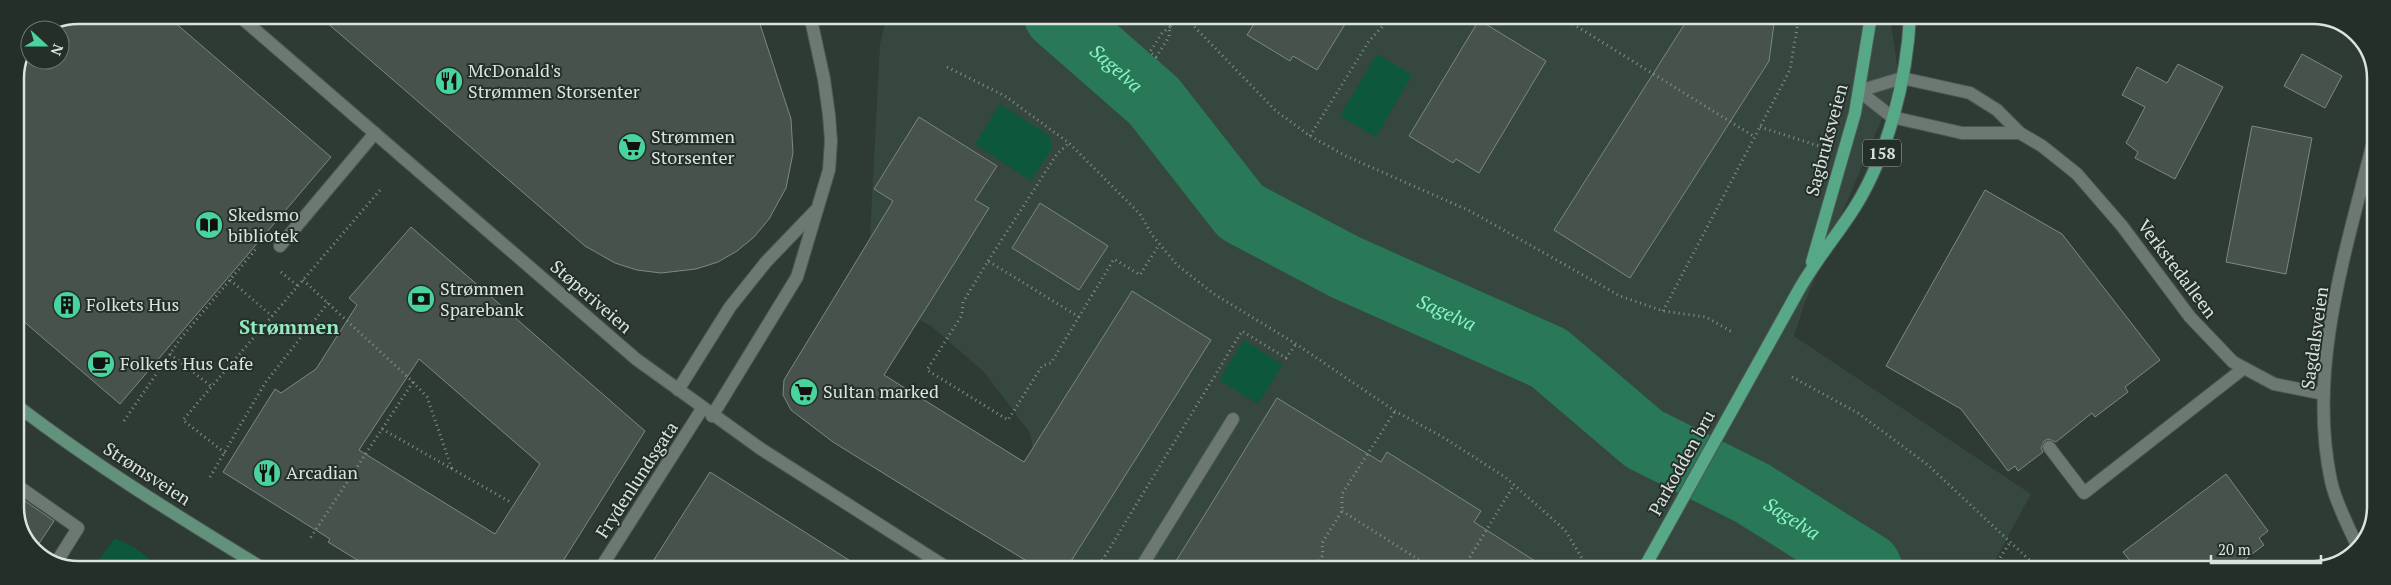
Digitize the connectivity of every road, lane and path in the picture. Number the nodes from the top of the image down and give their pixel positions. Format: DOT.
graph roads {
  1 [pos="248,24"];
  2 [pos="812,24"];
  3 [pos="1172,24"];
  4 [pos="1192,24"];
  5 [pos="1385,24"];
  6 [pos="1574,24"];
  7 [pos="1798,24"];
  8 [pos="1869,24"];
  9 [pos="1910,24"];
  10 [pos="1170,27"];
  11 [pos="947,67"];
  12 [pos="1902,78"];
  13 [pos="1859,91"];
  14 [pos="1892,117"];
  15 [pos="1760,127"];
  16 [pos="375,133"];
  17 [pos="2020,133"];
  18 [pos="1310,136"];
  19 [pos="1755,137"];
  20 [pos="1069,143"];
  21 [pos="1819,146"];
  22 [pos="2367,168"];
  23 [pos="382,189"];
  24 [pos="816,209"];
  25 [pos="262,242"];
  26 [pos="1159,245"];
  27 [pos="280,246"];
  28 [pos="988,261"];
  29 [pos="1809,271"];
  30 [pos="230,280"];
  31 [pos="303,280"];
  32 [pos="328,303"];
  33 [pos="1663,311"];
  34 [pos="272,316"];
  35 [pos="1079,317"];
  36 [pos="1732,332"];
  37 [pos="1296,344"];
  38 [pos="170,354"];
  39 [pos="2244,368"];
  40 [pos="1752,373"];
  41 [pos="1792,377"];
  42 [pos="412,382"];
  43 [pos="212,387"];
  44 [pos="678,390"];
  45 [pos="2324,394"];
  46 [pos="24,411"];
  47 [pos="1395,411"];
  48 [pos="707,412"];
  49 [pos="1233,419"];
  50 [pos="124,421"];
  51 [pos="382,429"];
  52 [pos="2049,447"];
  53 [pos="225,453"];
  54 [pos="452,469"];
  55 [pos="210,477"];
  56 [pos="1514,485"];
  57 [pos="24,490"];
  58 [pos="512,503"];
  59 [pos="1342,512"];
  60 [pos="309,540"];
  61 [pos="2011,541"];
  62 [pos="2355,541"];
  63 [pos="60,558"];
  64 [pos="251,561"];
  65 [pos="605,561"];
  66 [pos="936,561"];
  67 [pos="1102,561"];
  68 [pos="1145,561"];
  69 [pos="1318,561"];
  70 [pos="1420,561"];
  71 [pos="1468,561"];
  72 [pos="1583,561"];
  73 [pos="1648,561"];
  74 [pos="1998,561"];
  75 [pos="2031,561"];
  1 -- 16 [label="street, Støperiveien"];
  2 -- 24 [label="street, Frydenlundsgata"];
  3 -- 10 [label="path"];
  4 -- 18 [label="path"];
  5 -- 18 [label="path"];
  6 -- 19 [label="path"];
  7 -- 15 [label="path"];
  8 -- 13 [label="main road, Sagbruksveien / 158"];
  9 -- 12 [label="main road, Sagbruksveien / 158"];
  10 -- 10 [label="path"];
  11 -- 20 [label="path"];
  12 -- 13 [label="street"];
  12 -- 14 [label="main road, Sagbruksveien / 158"];
  12 -- 17 [label="street, Verkstedalleen"];
  13 -- 14 [label="street"];
  13 -- 29 [label="main road, Sagbruksveien / 158"];
  14 -- 17 [label="street"];
  14 -- 29 [label="main road, Sagbruksveien / 158"];
  15 -- 19 [label="path"];
  15 -- 21 [label="path"];
  16 -- 27 [label="street"];
  16 -- 44 [label="street, Støperiveien"];
  17 -- 39 [label="street, Verkstedalleen"];
  18 -- 33 [label="path"];
  19 -- 33 [label="path"];
  20 -- 26 [label="path"];
  20 -- 28 [label="path"];
  22 -- 45 [label="street, Sagdalsveien"];
  23 -- 31 [label="path"];
  24 -- 44 [label="street"];
  24 -- 48 [label="street, Frydenlundsgata"];
  25 -- 30 [label="path"];
  26 -- 35 [label="path"];
  26 -- 37 [label="path"];
  28 -- 35 [label="path"];
  28 -- 35 [label="path"];
  29 -- 40 [label="main road, Sagbruksveien / 158"];
  30 -- 34 [label="path"];
  30 -- 38 [label="path"];
  31 -- 32 [label="path"];
  31 -- 34 [label="path"];
  32 -- 42 [label="path"];
  32 -- 53 [label="path"];
  33 -- 36 [label="path"];
  34 -- 43 [label="path"];
  37 -- 47 [label="path"];
  37 -- 67 [label="path"];
  38 -- 43 [label="path"];
  38 -- 50 [label="path"];
  39 -- 45 [label="street, Verkstedalleen"];
  39 -- 52 [label="street"];
  40 -- 73 [label="main road, Parkodden bru / 158"];
  41 -- 61 [label="path"];
  42 -- 51 [label="path"];
  42 -- 54 [label="path"];
  43 -- 53 [label="path"];
  44 -- 48 [label="street, Støperiveien"];
  45 -- 62 [label="street, Sagdalsveien"];
  46 -- 64 [label="main road, Strømsveien"];
  47 -- 56 [label="path"];
  47 -- 59 [label="path"];
  48 -- 65 [label="street, Frydenlundsgata"];
  48 -- 66 [label="street, Støperiveien"];
  49 -- 68 [label="street"];
  51 -- 54 [label="path"];
  51 -- 60 [label="path"];
  53 -- 55 [label="path"];
  54 -- 58 [label="path"];
  56 -- 71 [label="path"];
  56 -- 72 [label="path"];
  57 -- 63 [label="street"];
  59 -- 69 [label="path"];
  59 -- 70 [label="path"];
  61 -- 74 [label="path"];
  61 -- 75 [label="path"];
}
